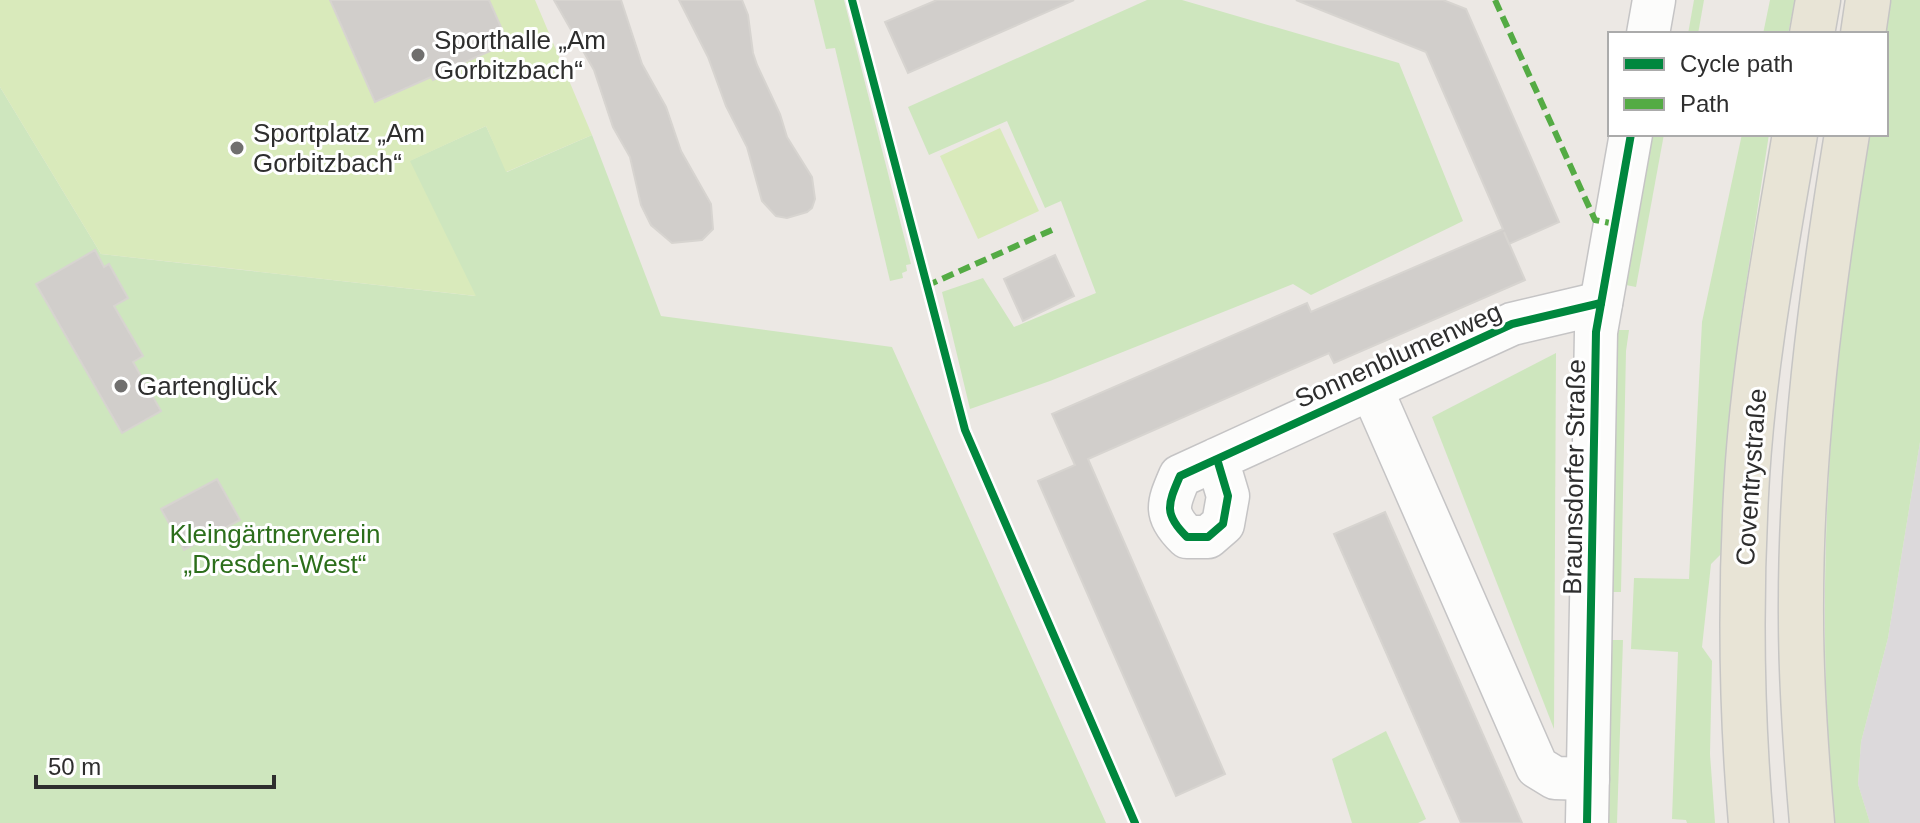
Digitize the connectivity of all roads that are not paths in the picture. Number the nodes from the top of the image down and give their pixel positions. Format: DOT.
graph roads {
  1 [pos="1654,0"];
  2 [pos="1818,0"];
  3 [pos="1868,0"];
  4 [pos="1648,32"];
  5 [pos="1812,32"];
  6 [pos="1863,32"];
  7 [pos="1631,136"];
  8 [pos="1795,136"];
  9 [pos="1847,136"];
  10 [pos="1601,303"];
  11 [pos="1371,388"];
  12 [pos="1217,459"];
  13 [pos="1588,779"];
  14 [pos="1587,823"];
  15 [pos="1751,823"];
  16 [pos="1812,823"];
  1 -- 4 [label="street"];
  2 -- 5 [label="main road"];
  3 -- 6 [label="main road"];
  7 -- 10 [label="street, Braunsdorfer Straße"];
  8 -- 15 [label="main road, Coventrystraße"];
  9 -- 16 [label="main road, Coventrystraße"];
  10 -- 11 [label="street, Sonnenblumenweg"];
  10 -- 13 [label="street, Braunsdorfer Straße"];
  11 -- 12 [label="street, Sonnenblumenweg"];
  11 -- 13 [label="street"];
  13 -- 14 [label="street, Braunsdorfer Straße"];
}
